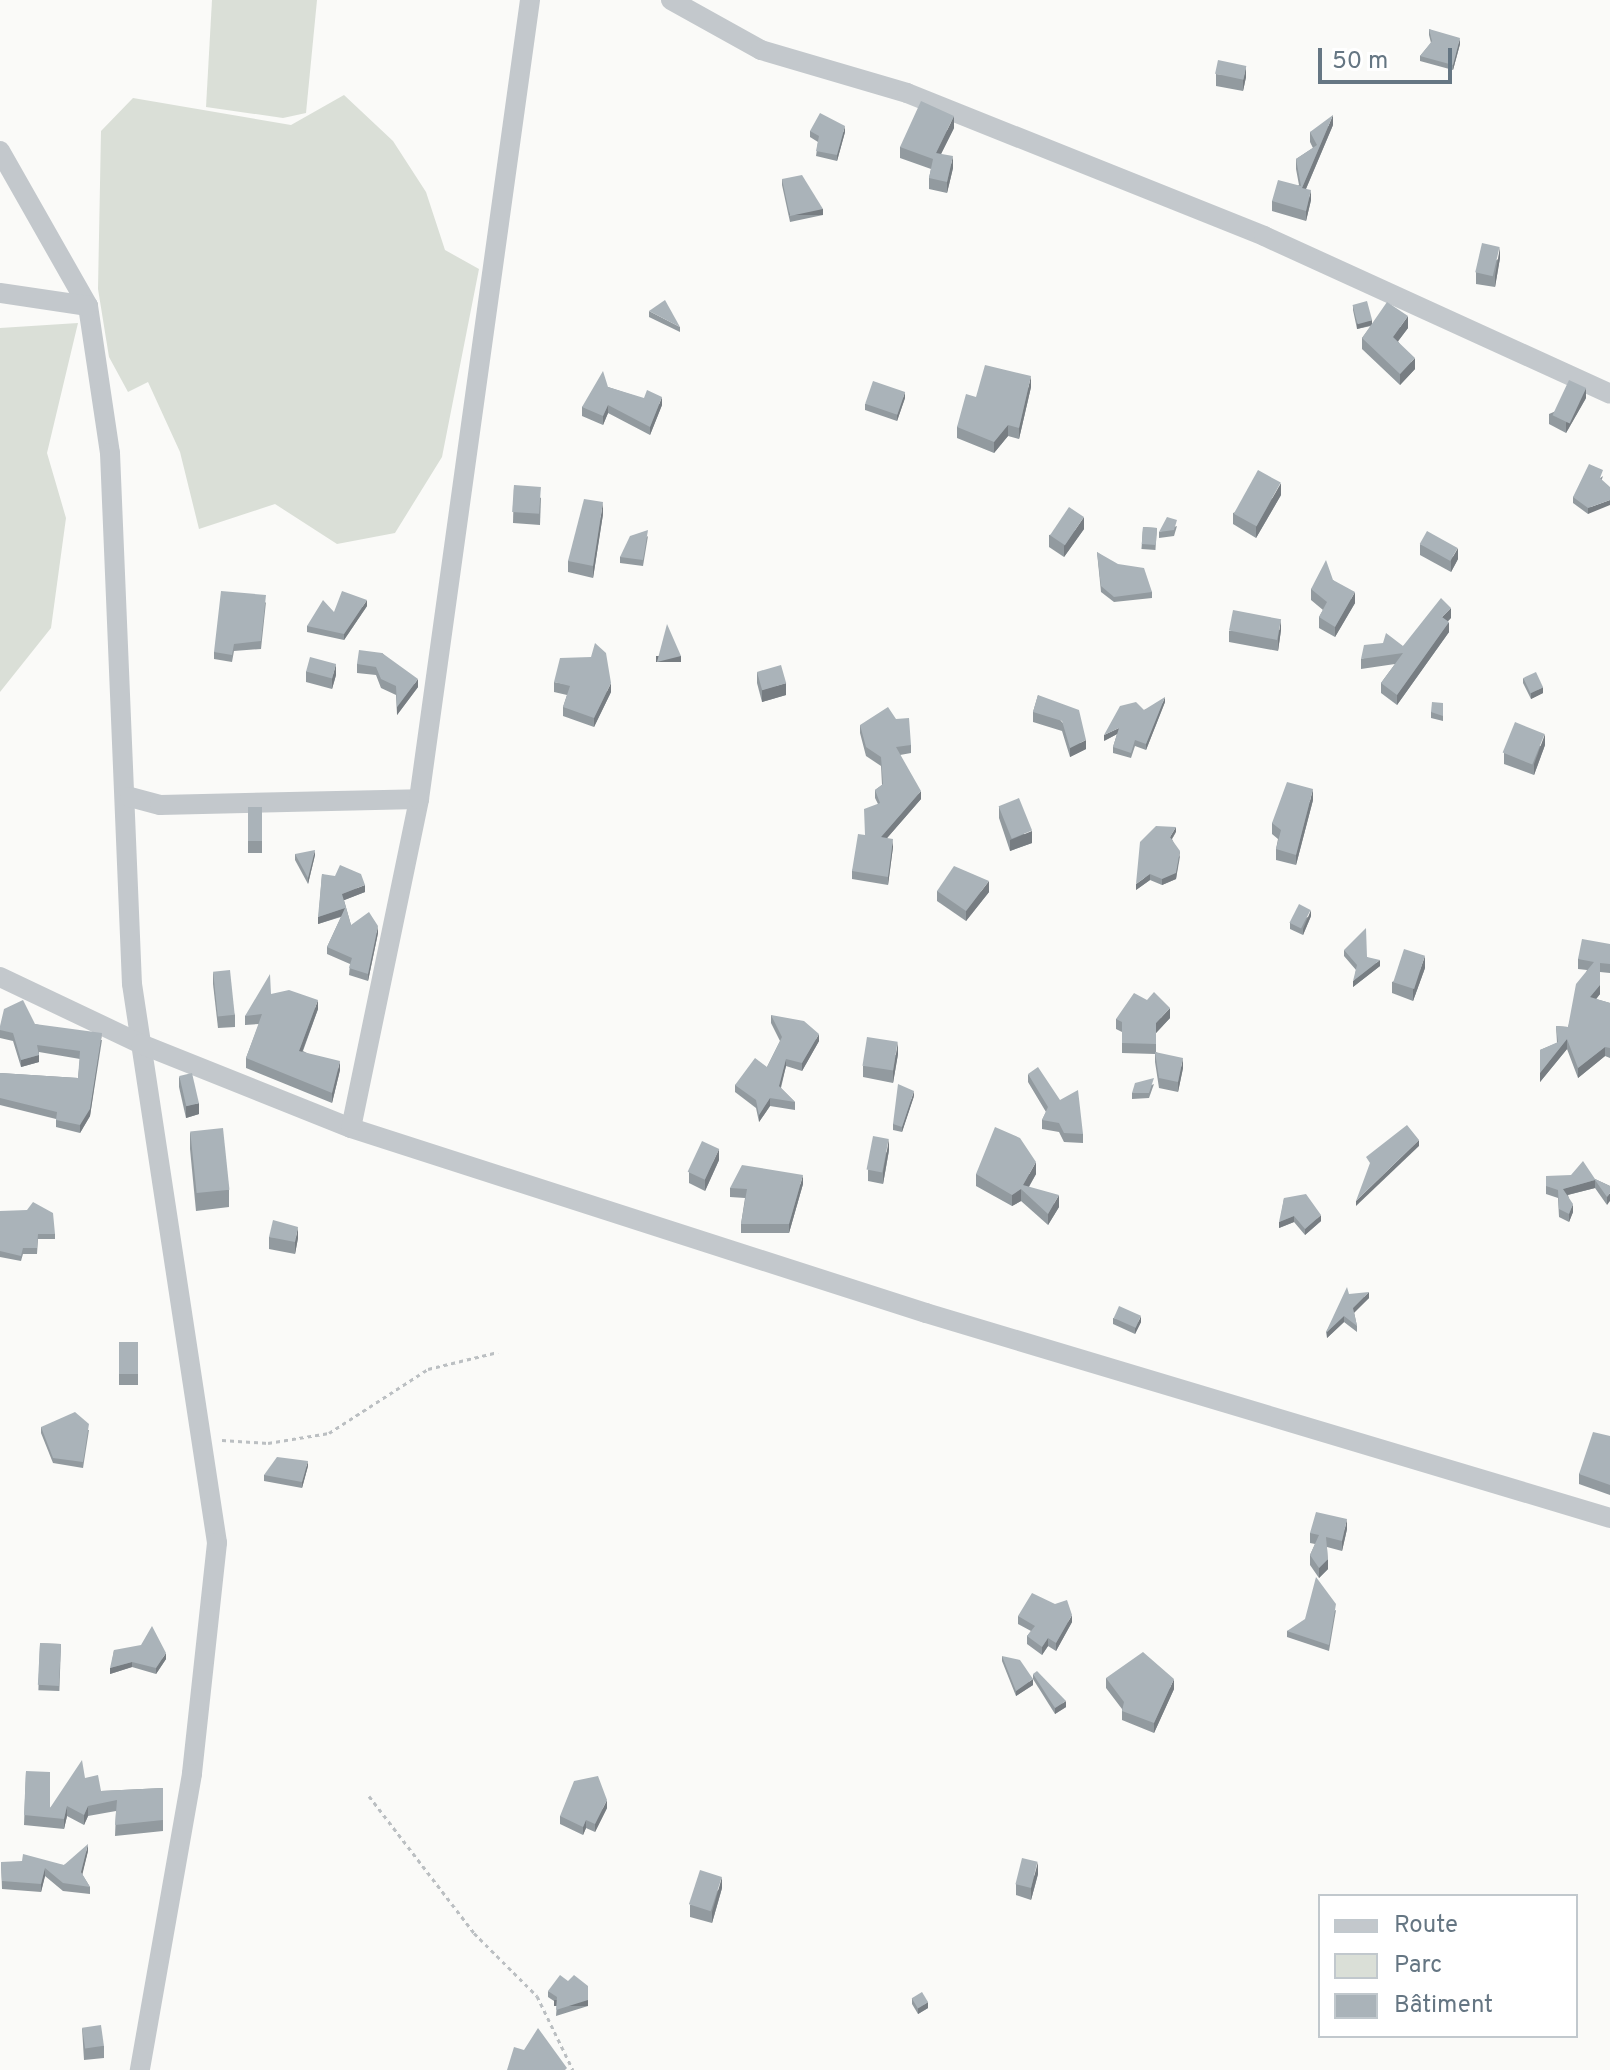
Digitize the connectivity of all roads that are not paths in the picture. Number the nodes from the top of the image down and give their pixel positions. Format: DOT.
graph roads {
  1 [pos="530,0"];
  2 [pos="671,0"];
  3 [pos="0,151"];
  4 [pos="0,293"];
  5 [pos="88,306"];
  6 [pos="1610,394"];
  7 [pos="130,797"];
  8 [pos="419,799"];
  9 [pos="0,977"];
  10 [pos="141,1044"];
  11 [pos="351,1128"];
  12 [pos="1610,1518"];
  13 [pos="140,2070"];
  1 -- 8 [label="street"];
  2 -- 6 [label="street"];
  3 -- 5 [label="street"];
  4 -- 5 [label="street"];
  5 -- 7 [label="street"];
  7 -- 8 [label="street"];
  7 -- 10 [label="street"];
  8 -- 11 [label="street"];
  9 -- 10 [label="street"];
  10 -- 11 [label="street"];
  10 -- 13 [label="street"];
  11 -- 12 [label="street"];
}
